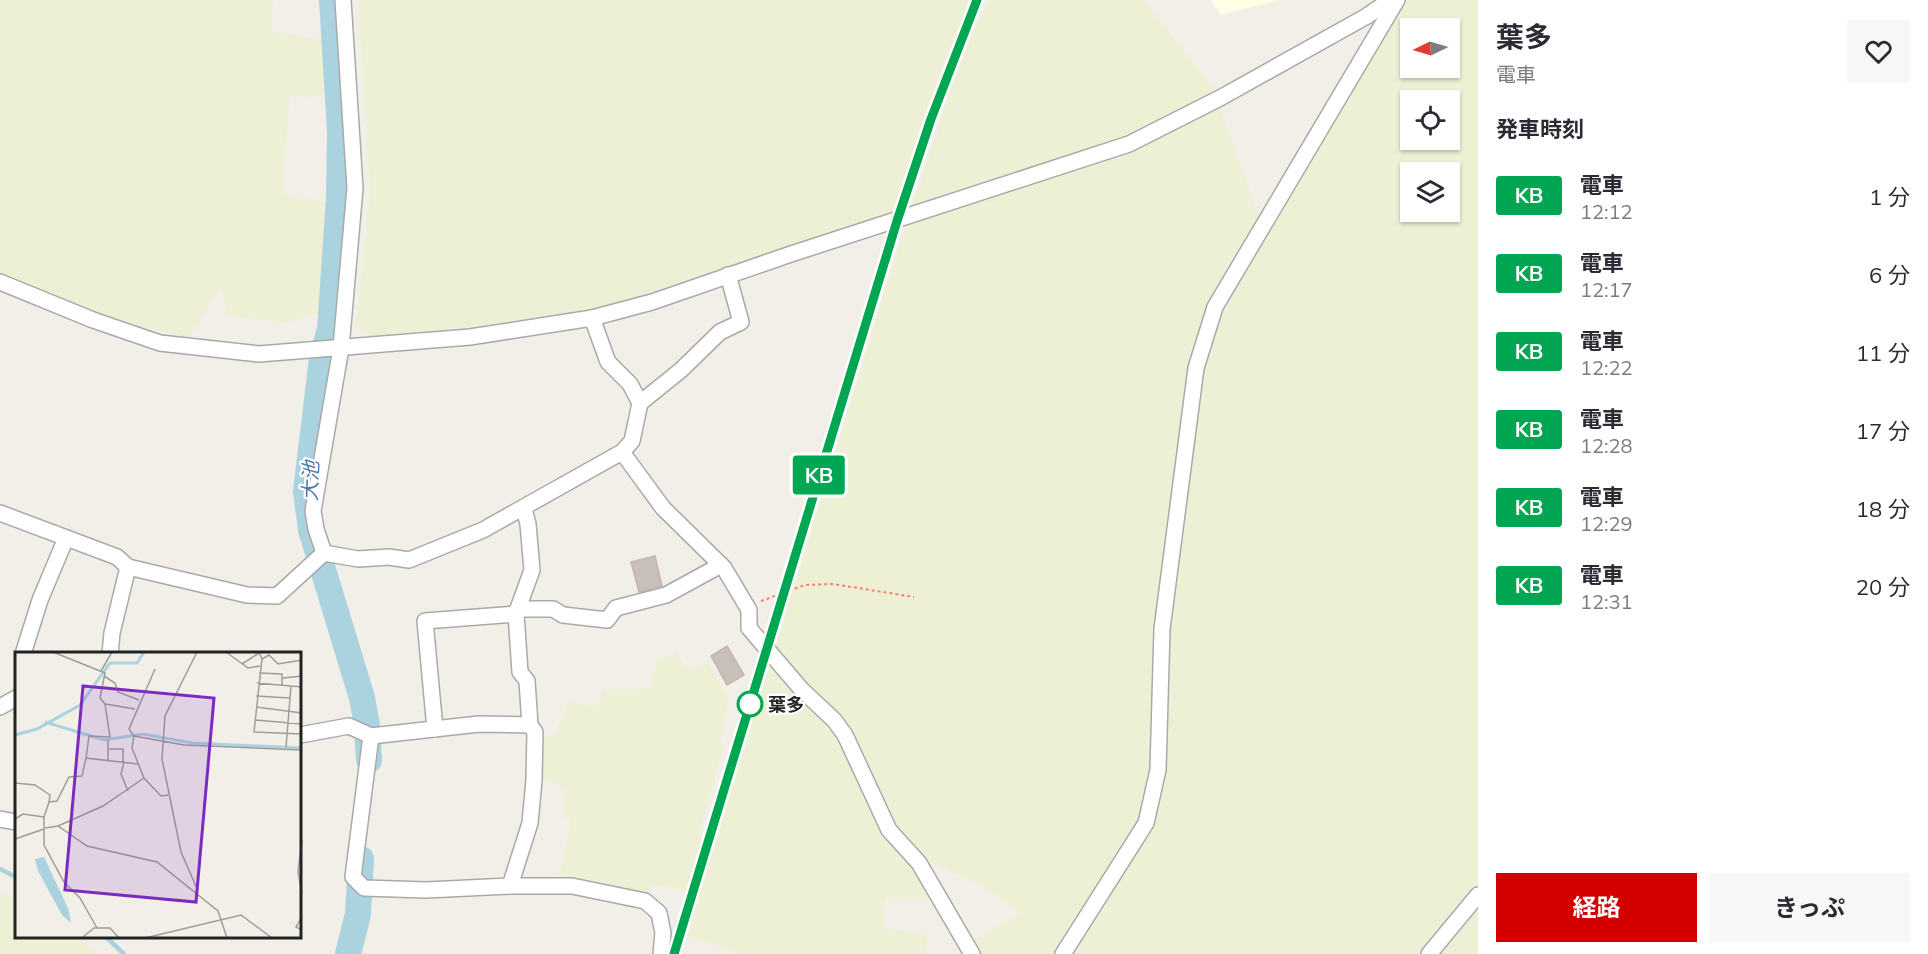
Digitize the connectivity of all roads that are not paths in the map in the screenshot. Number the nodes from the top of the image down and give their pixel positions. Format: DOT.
graph roads {
  1 [pos="343,0"];
  2 [pos="1390,0"];
  3 [pos="1397,0"];
  4 [pos="728,275"];
  5 [pos="0,282"];
  6 [pos="592,318"];
  7 [pos="341,348"];
  8 [pos="640,403"];
  9 [pos="622,452"];
  10 [pos="524,508"];
  11 [pos="0,513"];
  12 [pos="66,538"];
  13 [pos="324,553"];
  14 [pos="721,565"];
  15 [pos="128,567"];
  16 [pos="517,612"];
  17 [pos="24,652"];
  18 [pos="110,652"];
  19 [pos="15,699"];
  20 [pos="0,707"];
  21 [pos="530,725"];
  22 [pos="435,729"];
  23 [pos="302,735"];
  24 [pos="371,736"];
  25 [pos="0,819"];
  26 [pos="15,822"];
  27 [pos="510,886"];
  28 [pos="1478,896"];
  29 [pos="661,954"];
  30 [pos="972,954"];
  31 [pos="1063,954"];
  32 [pos="1430,954"];
  1 -- 7 [label="street"];
  2 -- 4 [label="street"];
  3 -- 31 [label="street"];
  4 -- 6 [label="street"];
  4 -- 8 [label="street"];
  5 -- 7 [label="street"];
  6 -- 7 [label="street"];
  6 -- 8 [label="street"];
  7 -- 13 [label="street"];
  8 -- 9 [label="street"];
  9 -- 10 [label="street"];
  9 -- 14 [label="street"];
  10 -- 13 [label="street"];
  10 -- 16 [label="street"];
  11 -- 12 [label="street"];
  12 -- 15 [label="street"];
  12 -- 17 [label="street"];
  13 -- 15 [label="street"];
  14 -- 16 [label="street"];
  14 -- 30 [label="street"];
  15 -- 18 [label="street"];
  16 -- 21 [label="street"];
  16 -- 22 [label="street"];
  19 -- 20 [label="street"];
  21 -- 22 [label="street"];
  21 -- 27 [label="street"];
  22 -- 24 [label="street"];
  23 -- 24 [label="street"];
  24 -- 27 [label="street"];
  25 -- 26 [label="street"];
  27 -- 29 [label="street"];
  28 -- 32 [label="street"];
}
